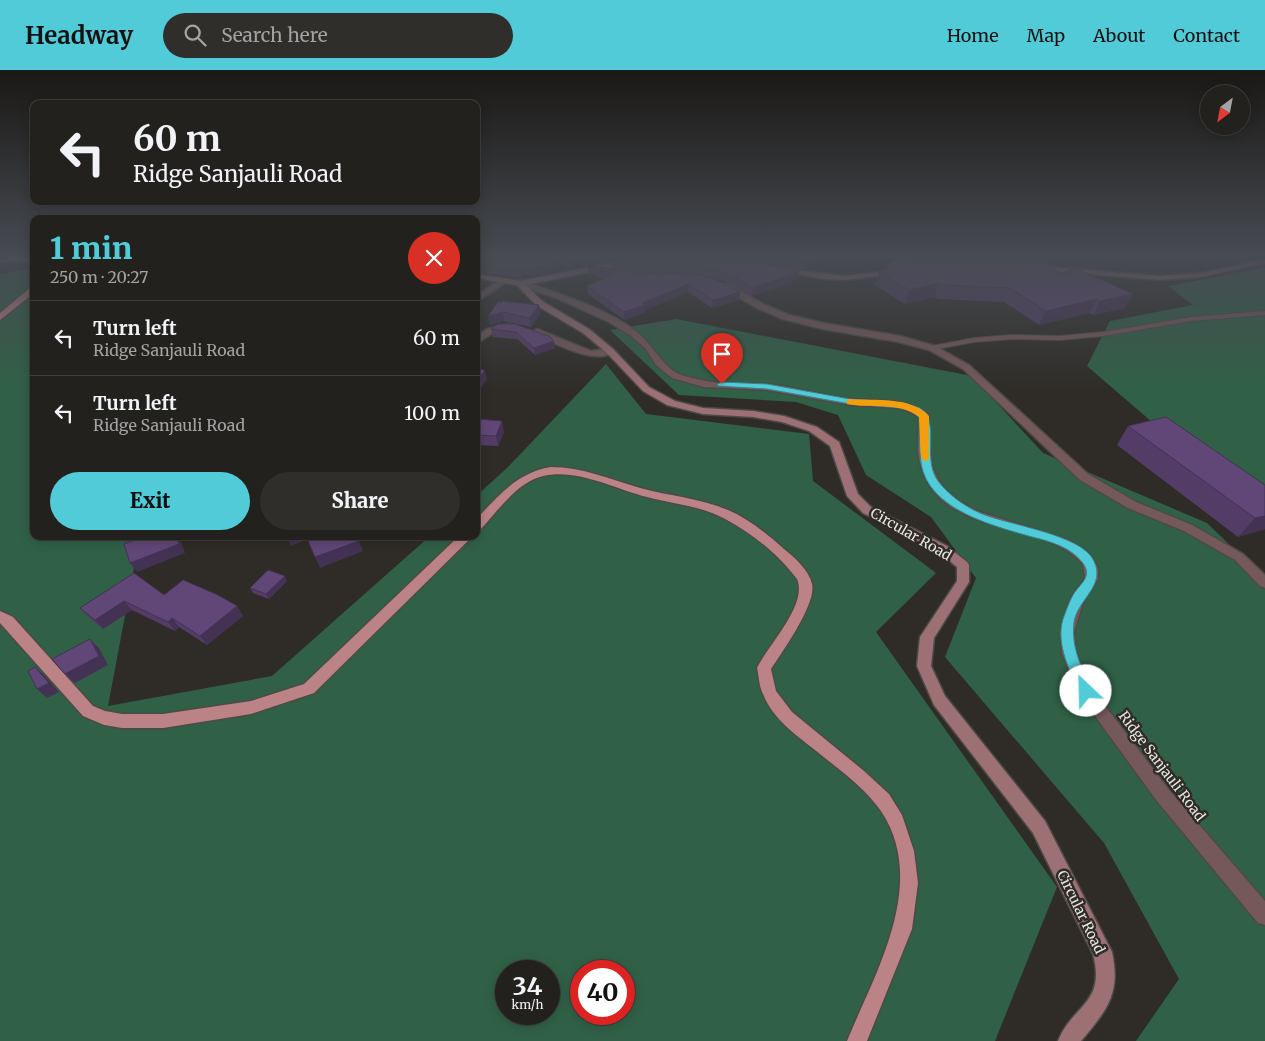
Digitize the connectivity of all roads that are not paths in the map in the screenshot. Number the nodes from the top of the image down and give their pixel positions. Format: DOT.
graph roads {
  1 [pos="20,300"];
  2 [pos="536,300"];
  3 [pos="569,300"];
  4 [pos="750,300"];
  5 [pos="1265,313"];
  6 [pos="0,316"];
  7 [pos="480,336"];
  8 [pos="932,348"];
  9 [pos="610,350"];
  10 [pos="480,523"];
  11 [pos="463,540"];
  12 [pos="1265,583"];
  13 [pos="0,616"];
  14 [pos="1265,916"];
  15 [pos="857,1041"];
  16 [pos="1068,1041"];
  1 -- 6 [label="main road"];
  2 -- 9 [label="main road, Circular Road"];
  3 -- 14 [label="street, Ridge Sanjauli Road"];
  4 -- 8 [label="street"];
  5 -- 8 [label="lane"];
  7 -- 9 [label="street"];
  8 -- 12 [label="street"];
  9 -- 16 [label="main road, Circular Road"];
  10 -- 15 [label="main road"];
  11 -- 13 [label="main road"];
}
